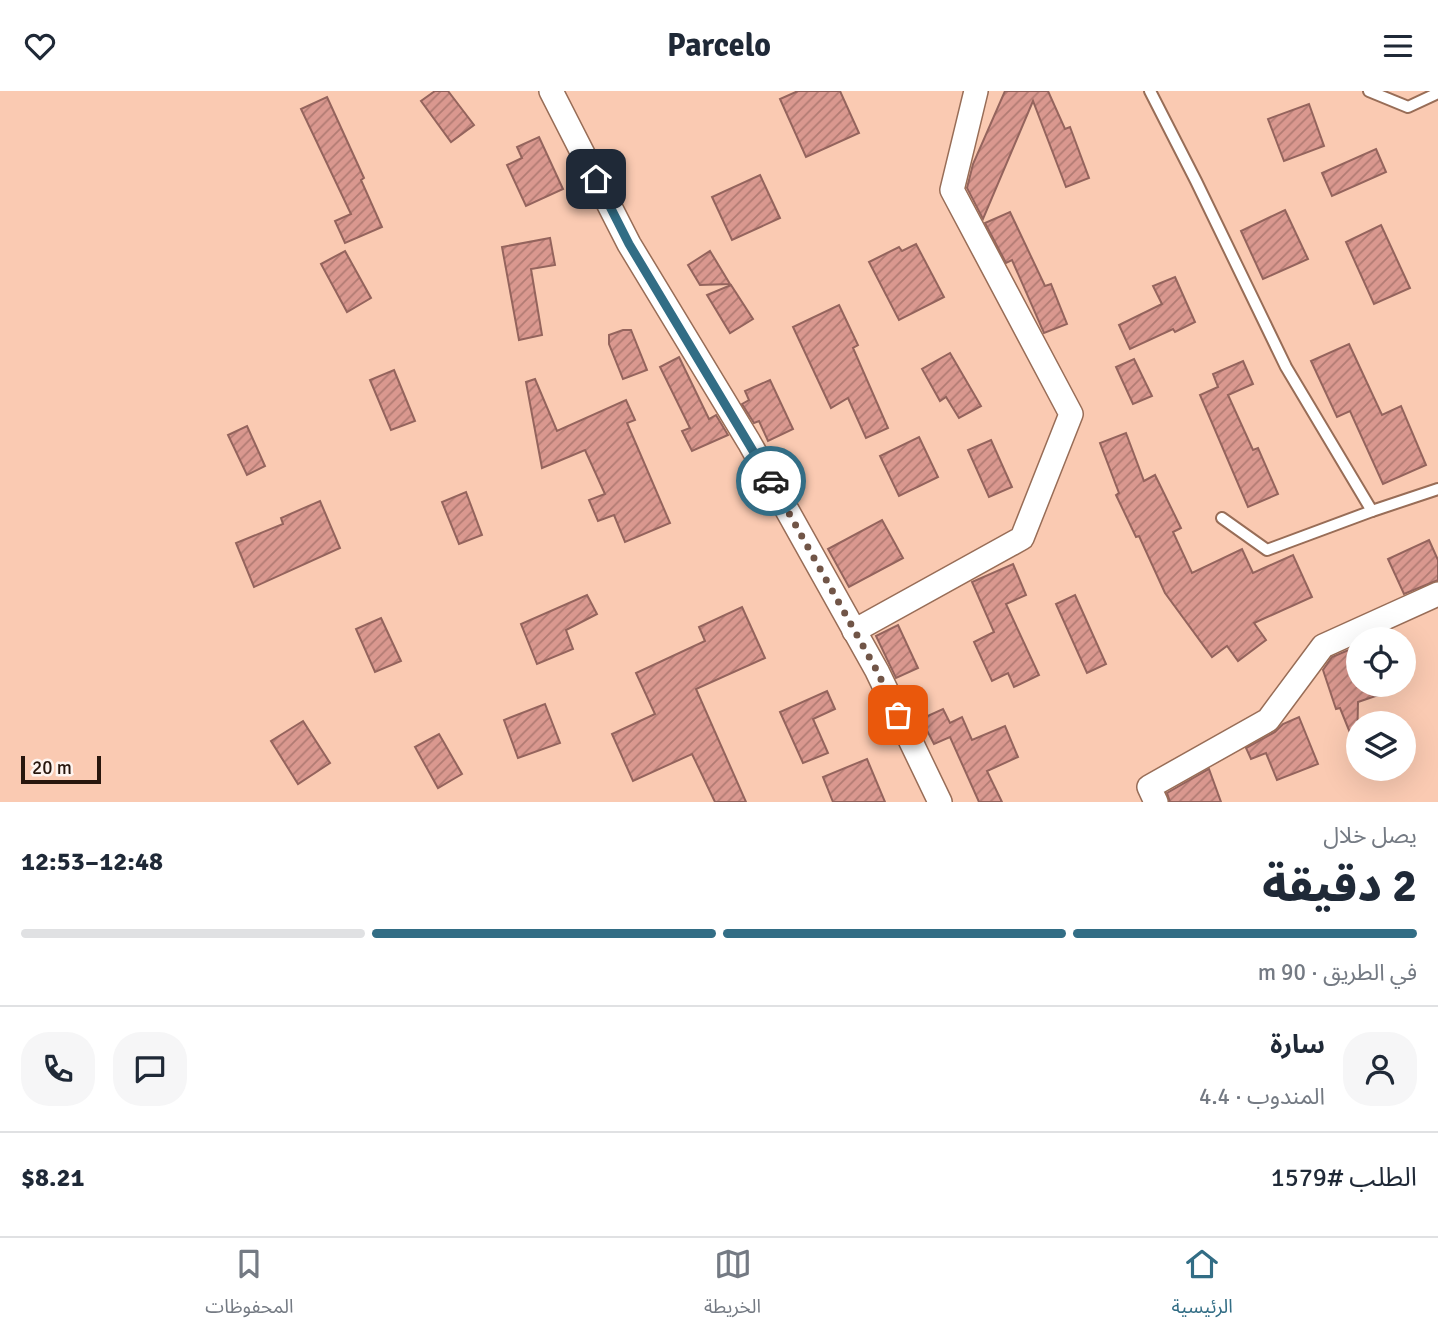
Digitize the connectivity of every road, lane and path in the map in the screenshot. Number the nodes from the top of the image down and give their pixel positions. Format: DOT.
graph roads {
  1 [pos="551,91"];
  2 [pos="976,91"];
  3 [pos="1150,91"];
  4 [pos="1369,91"];
  5 [pos="1438,93"];
  6 [pos="1438,489"];
  7 [pos="1372,511"];
  8 [pos="1222,518"];
  9 [pos="1438,594"];
  10 [pos="854,631"];
  11 [pos="940,802"];
  12 [pos="1156,802"];
  1 -- 10 [label="street"];
  2 -- 10 [label="street"];
  3 -- 7 [label="lane"];
  4 -- 5 [label="lane"];
  6 -- 7 [label="lane"];
  7 -- 8 [label="lane"];
  9 -- 12 [label="street"];
  10 -- 11 [label="street"];
}
